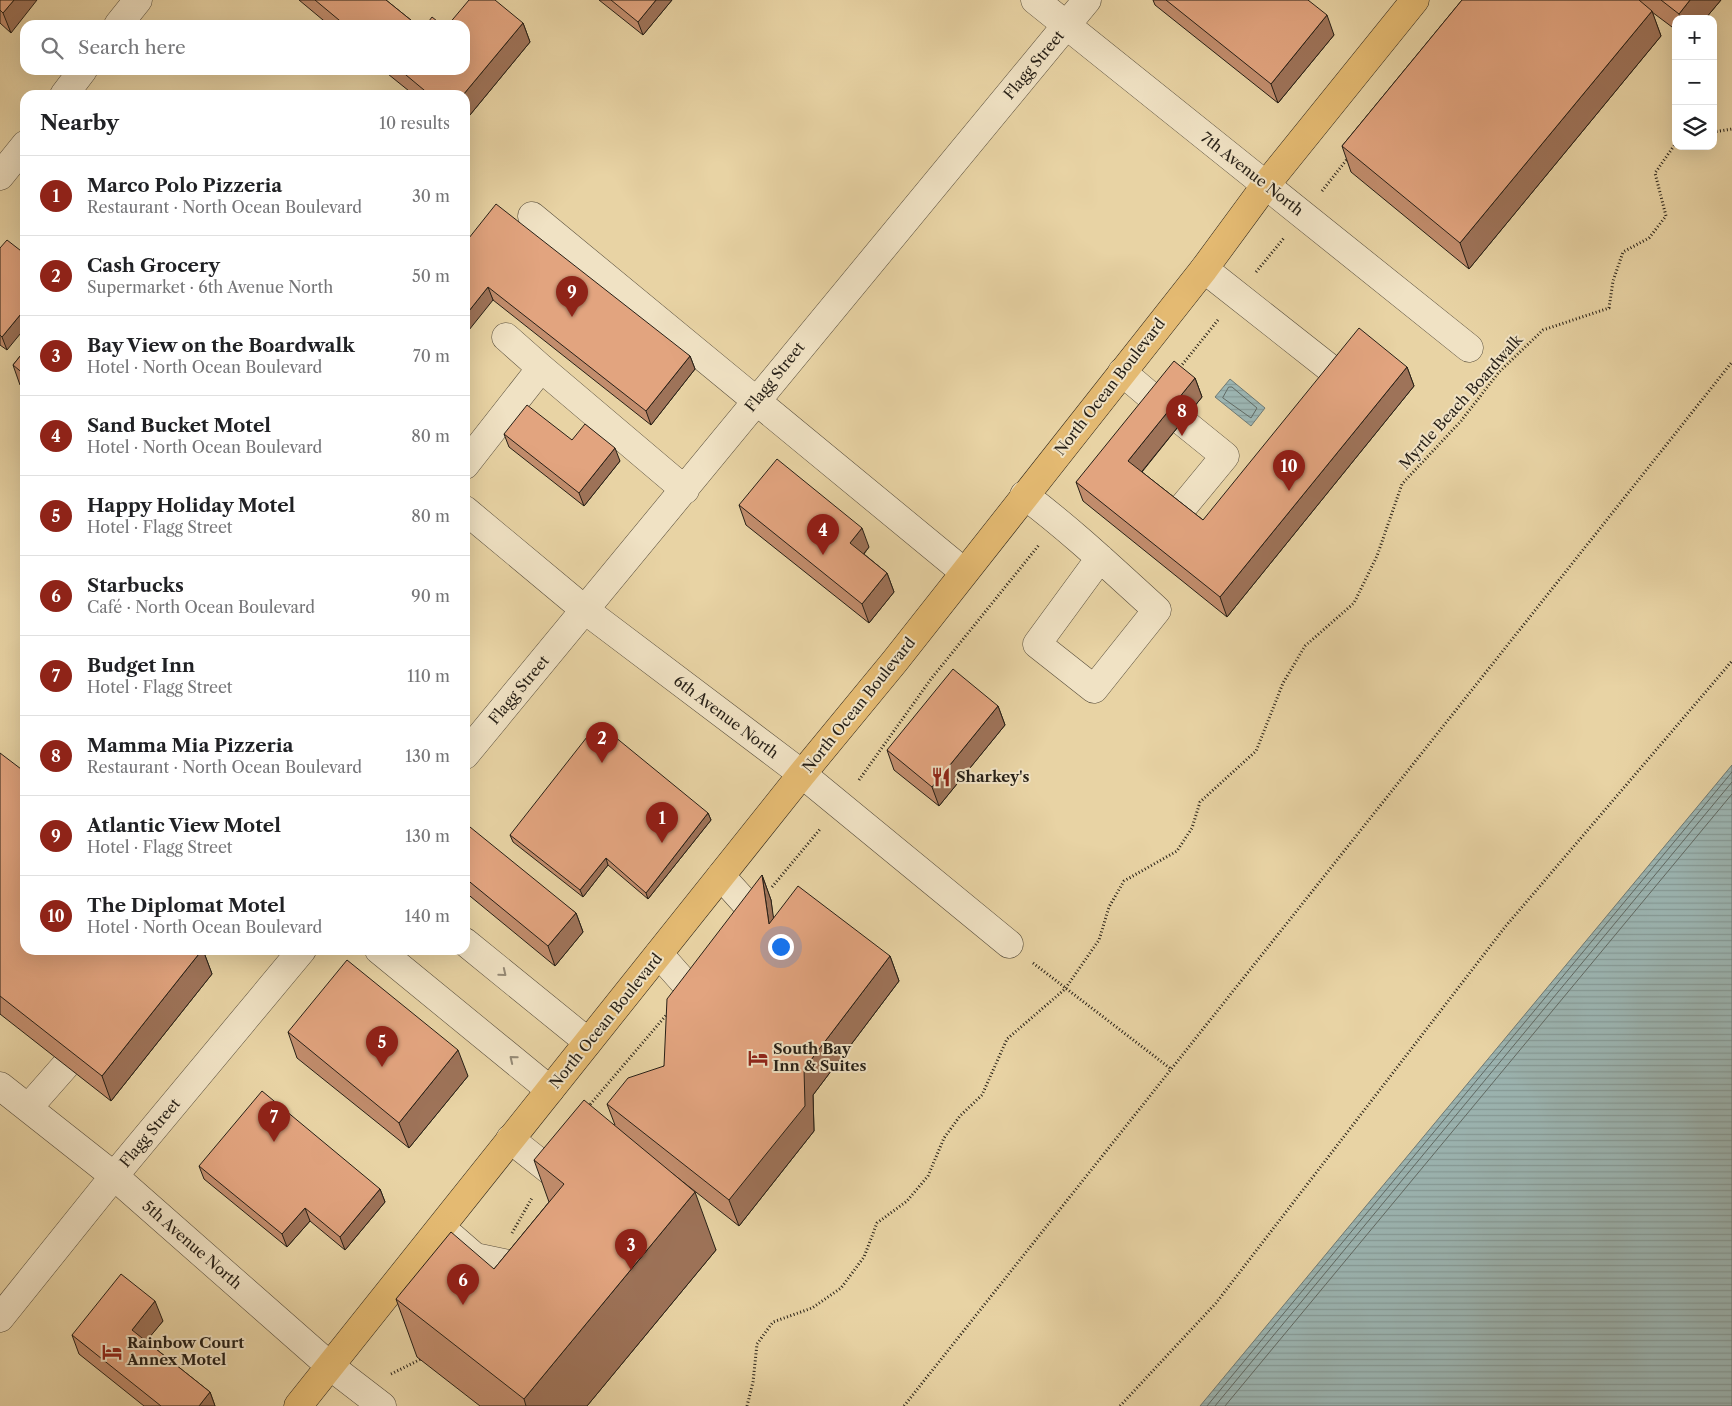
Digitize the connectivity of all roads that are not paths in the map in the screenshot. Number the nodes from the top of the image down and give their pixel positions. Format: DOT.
graph roads {
  1 [pos="138,0"];
  2 [pos="1035,0"];
  3 [pos="1087,0"];
  4 [pos="1415,0"];
  5 [pos="122,20"];
  6 [pos="1066,27"];
  7 [pos="79,75"];
  8 [pos="68,90"];
  9 [pos="1265,186"];
  10 [pos="532,216"];
  11 [pos="1204,269"];
  12 [pos="506,337"];
  13 [pos="1469,348"];
  14 [pos="1327,366"];
  15 [pos="541,368"];
  16 [pos="1122,372"];
  17 [pos="755,401"];
  18 [pos="1158,402"];
  19 [pos="1182,422"];
  20 [pos="470,459"];
  21 [pos="685,490"];
  22 [pos="1024,495"];
  23 [pos="1184,507"];
  24 [pos="470,514"];
  25 [pos="1100,558"];
  26 [pos="964,572"];
  27 [pos="585,610"];
  28 [pos="470,748"];
  29 [pos="802,774"];
  30 [pos="721,876"];
  31 [pos="754,914"];
  32 [pos="1009,944"];
  33 [pos="470,946"];
  34 [pos="659,954"];
  35 [pos="298,955"];
  36 [pos="385,955"];
  37 [pos="693,992"];
  38 [pos="588,1042"];
  39 [pos="65,1066"];
  40 [pos="0,1086"];
  41 [pos="550,1090"];
  42 [pos="28,1108"];
  43 [pos="510,1139"];
  44 [pos="556,1175"];
  45 [pos="114,1176"];
  46 [pos="442,1227"];
  47 [pos="505,1264"];
  48 [pos="0,1318"];
  49 [pos="330,1366"];
  50 [pos="298,1406"];
  51 [pos="382,1406"];
  1 -- 5 [label="street"];
  2 -- 6 [label="street, 7th Avenue North"];
  3 -- 6 [label="street, Flagg Street"];
  4 -- 9 [label="main road, North Ocean Boulevard"];
  6 -- 9 [label="street, 7th Avenue North"];
  6 -- 17 [label="street, Flagg Street"];
  7 -- 8 [label="street"];
  9 -- 11 [label="main road, North Ocean Boulevard"];
  9 -- 13 [label="street, 7th Avenue North"];
  10 -- 17 [label="street"];
  11 -- 14 [label="street"];
  11 -- 16 [label="main road, North Ocean Boulevard"];
  12 -- 15 [label="street"];
  15 -- 20 [label="street"];
  15 -- 21 [label="street"];
  16 -- 18 [label="street"];
  16 -- 22 [label="main road, North Ocean Boulevard"];
  17 -- 21 [label="street, Flagg Street"];
  17 -- 26 [label="street"];
  19 -- 23 [label="street"];
  21 -- 27 [label="street, Flagg Street"];
  22 -- 25 [label="street"];
  22 -- 26 [label="main road, North Ocean Boulevard"];
  24 -- 27 [label="street, 6th Avenue North"];
  25 -- 25 [label="street"];
  26 -- 29 [label="main road, North Ocean Boulevard"];
  27 -- 28 [label="street, Flagg Street"];
  27 -- 29 [label="street, 6th Avenue North"];
  29 -- 30 [label="main road, North Ocean Boulevard"];
  29 -- 32 [label="street, 6th Avenue North"];
  30 -- 31 [label="street"];
  30 -- 34 [label="main road, North Ocean Boulevard"];
  33 -- 38 [label="street, one-way"];
  34 -- 37 [label="street"];
  34 -- 38 [label="main road, North Ocean Boulevard"];
  35 -- 45 [label="street, Flagg Street"];
  41 -- 36 [label="street, one-way"];
  38 -- 41 [label="main road, North Ocean Boulevard"];
  39 -- 42 [label="street"];
  40 -- 42 [label="street, 5th Avenue North"];
  41 -- 43 [label="main road, North Ocean Boulevard"];
  42 -- 45 [label="street, 5th Avenue North"];
  43 -- 44 [label="street"];
  43 -- 46 [label="main road, North Ocean Boulevard"];
  45 -- 48 [label="street, Flagg Street"];
  45 -- 49 [label="street, 5th Avenue North"];
  46 -- 47 [label="street"];
  46 -- 49 [label="main road, North Ocean Boulevard"];
  49 -- 50 [label="main road, North Ocean Boulevard"];
  49 -- 51 [label="street, 5th Avenue North"];
}
